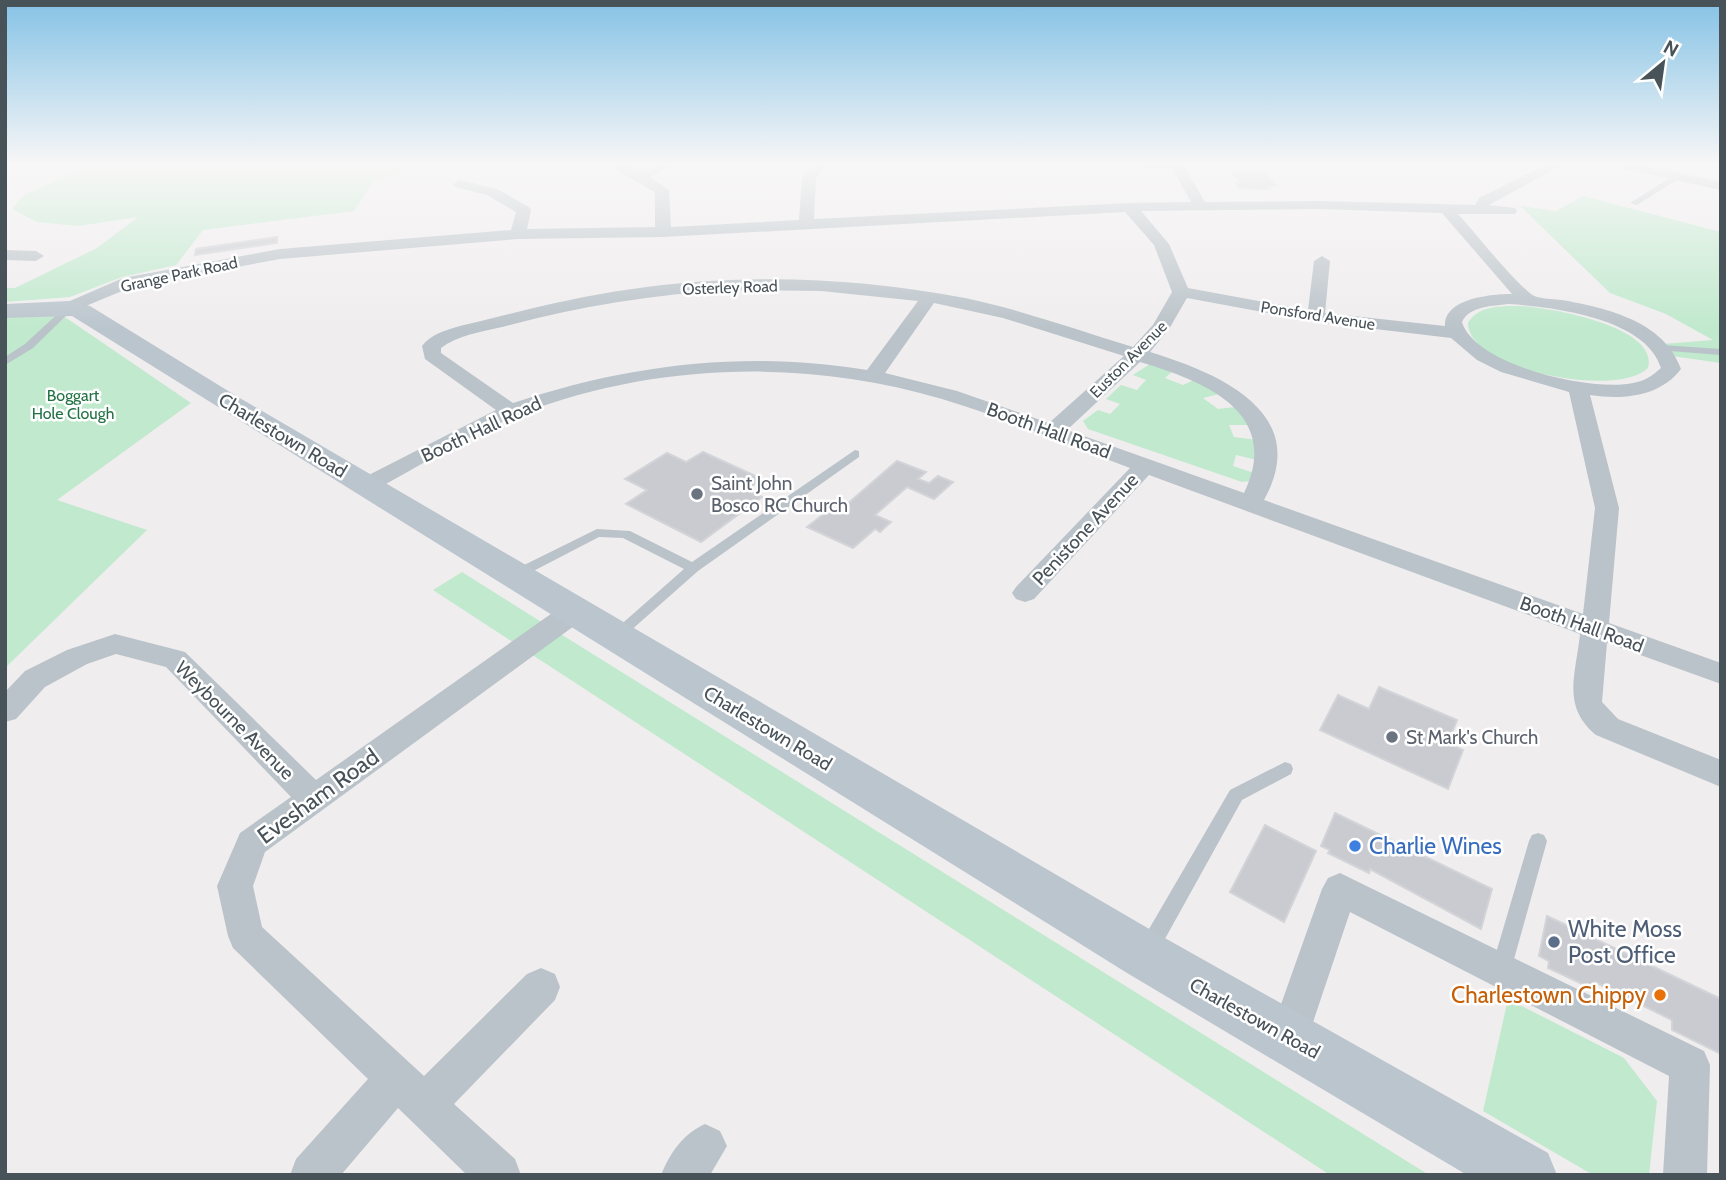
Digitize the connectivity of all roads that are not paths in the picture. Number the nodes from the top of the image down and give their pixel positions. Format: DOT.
graph roads {
  1 [pos="522,219"];
  2 [pos="663,219"];
  3 [pos="806,219"];
  4 [pos="885,219"];
  5 [pos="1139,219"];
  6 [pos="1455,219"];
  7 [pos="806,223"];
  8 [pos="663,232"];
  9 [pos="518,234"];
  10 [pos="7,251"];
  11 [pos="36,256"];
  12 [pos="1322,261"];
  13 [pos="1181,292"];
  14 [pos="929,298"];
  15 [pos="1526,299"];
  16 [pos="69,308"];
  17 [pos="5,311"];
  18 [pos="1316,317"];
  19 [pos="1456,333"];
  20 [pos="1661,348"];
  21 [pos="1721,352"];
  22 [pos="1136,354"];
  23 [pos="5,362"];
  24 [pos="874,375"];
  25 [pos="1578,388"];
  26 [pos="511,411"];
  27 [pos="1054,431"];
  28 [pos="855,454"];
  29 [pos="1146,465"];
  30 [pos="367,485"];
  31 [pos="1250,503"];
  32 [pos="693,568"];
  33 [pos="515,575"];
  34 [pos="1025,593"];
  35 [pos="575,611"];
  36 [pos="1594,628"];
  37 [pos="615,636"];
  38 [pos="1721,674"];
  39 [pos="5,711"];
  40 [pos="1285,769"];
  41 [pos="1721,774"];
  42 [pos="313,798"];
  43 [pos="1538,841"];
  44 [pos="1145,955"];
  45 [pos="1502,970"];
  46 [pos="541,987"];
  47 [pos="1289,1038"];
  48 [pos="410,1091"];
  49 [pos="312,1175"];
  50 [pos="499,1175"];
  51 [pos="1526,1175"];
  52 [pos="1685,1175"];
  1 -- 9 [label="street"];
  2 -- 8 [label="street"];
  3 -- 7 [label="street"];
  4 -- 7 [label="street, Grange Park Road"];
  5 -- 13 [label="street"];
  6 -- 15 [label="street"];
  7 -- 8 [label="street, Grange Park Road"];
  8 -- 9 [label="street, Grange Park Road"];
  9 -- 16 [label="street, Grange Park Road"];
  10 -- 11 [label="street"];
  12 -- 18 [label="street"];
  13 -- 18 [label="street, Ponsford Avenue"];
  13 -- 22 [label="street, Euston Avenue"];
  14 -- 22 [label="street, Osterley Road"];
  14 -- 24 [label="street"];
  14 -- 26 [label="street, Osterley Road"];
  15 -- 19 [label="street"];
  15 -- 20 [label="street"];
  16 -- 17 [label="street, Charlestown Road"];
  16 -- 23 [label="lane"];
  16 -- 30 [label="street, Charlestown Road"];
  18 -- 19 [label="street, Ponsford Avenue"];
  19 -- 25 [label="street"];
  20 -- 21 [label="lane"];
  20 -- 25 [label="street"];
  22 -- 27 [label="street, Euston Avenue"];
  22 -- 31 [label="street"];
  24 -- 26 [label="street, Booth Hall Road"];
  24 -- 27 [label="street, Booth Hall Road"];
  25 -- 36 [label="street"];
  26 -- 30 [label="street, Booth Hall Road"];
  27 -- 29 [label="street, Booth Hall Road"];
  28 -- 32 [label="lane"];
  29 -- 31 [label="street, Booth Hall Road"];
  29 -- 34 [label="street, Penistone Avenue"];
  30 -- 33 [label="street, Charlestown Road"];
  31 -- 36 [label="street, Booth Hall Road"];
  32 -- 33 [label="lane"];
  32 -- 37 [label="lane"];
  33 -- 35 [label="street, Charlestown Road"];
  35 -- 37 [label="street, Charlestown Road"];
  35 -- 42 [label="street, Evesham Road"];
  36 -- 38 [label="street, Booth Hall Road"];
  36 -- 41 [label="street"];
  37 -- 44 [label="street, Charlestown Road"];
  39 -- 42 [label="street, Weybourne Avenue"];
  40 -- 44 [label="lane"];
  42 -- 48 [label="street, Evesham Road"];
  43 -- 45 [label="lane"];
  44 -- 47 [label="street, Charlestown Road"];
  45 -- 47 [label="street"];
  45 -- 52 [label="street"];
  46 -- 48 [label="street"];
  47 -- 51 [label="street, Charlestown Road"];
  48 -- 49 [label="street"];
  48 -- 50 [label="street, Evesham Road"];
}
